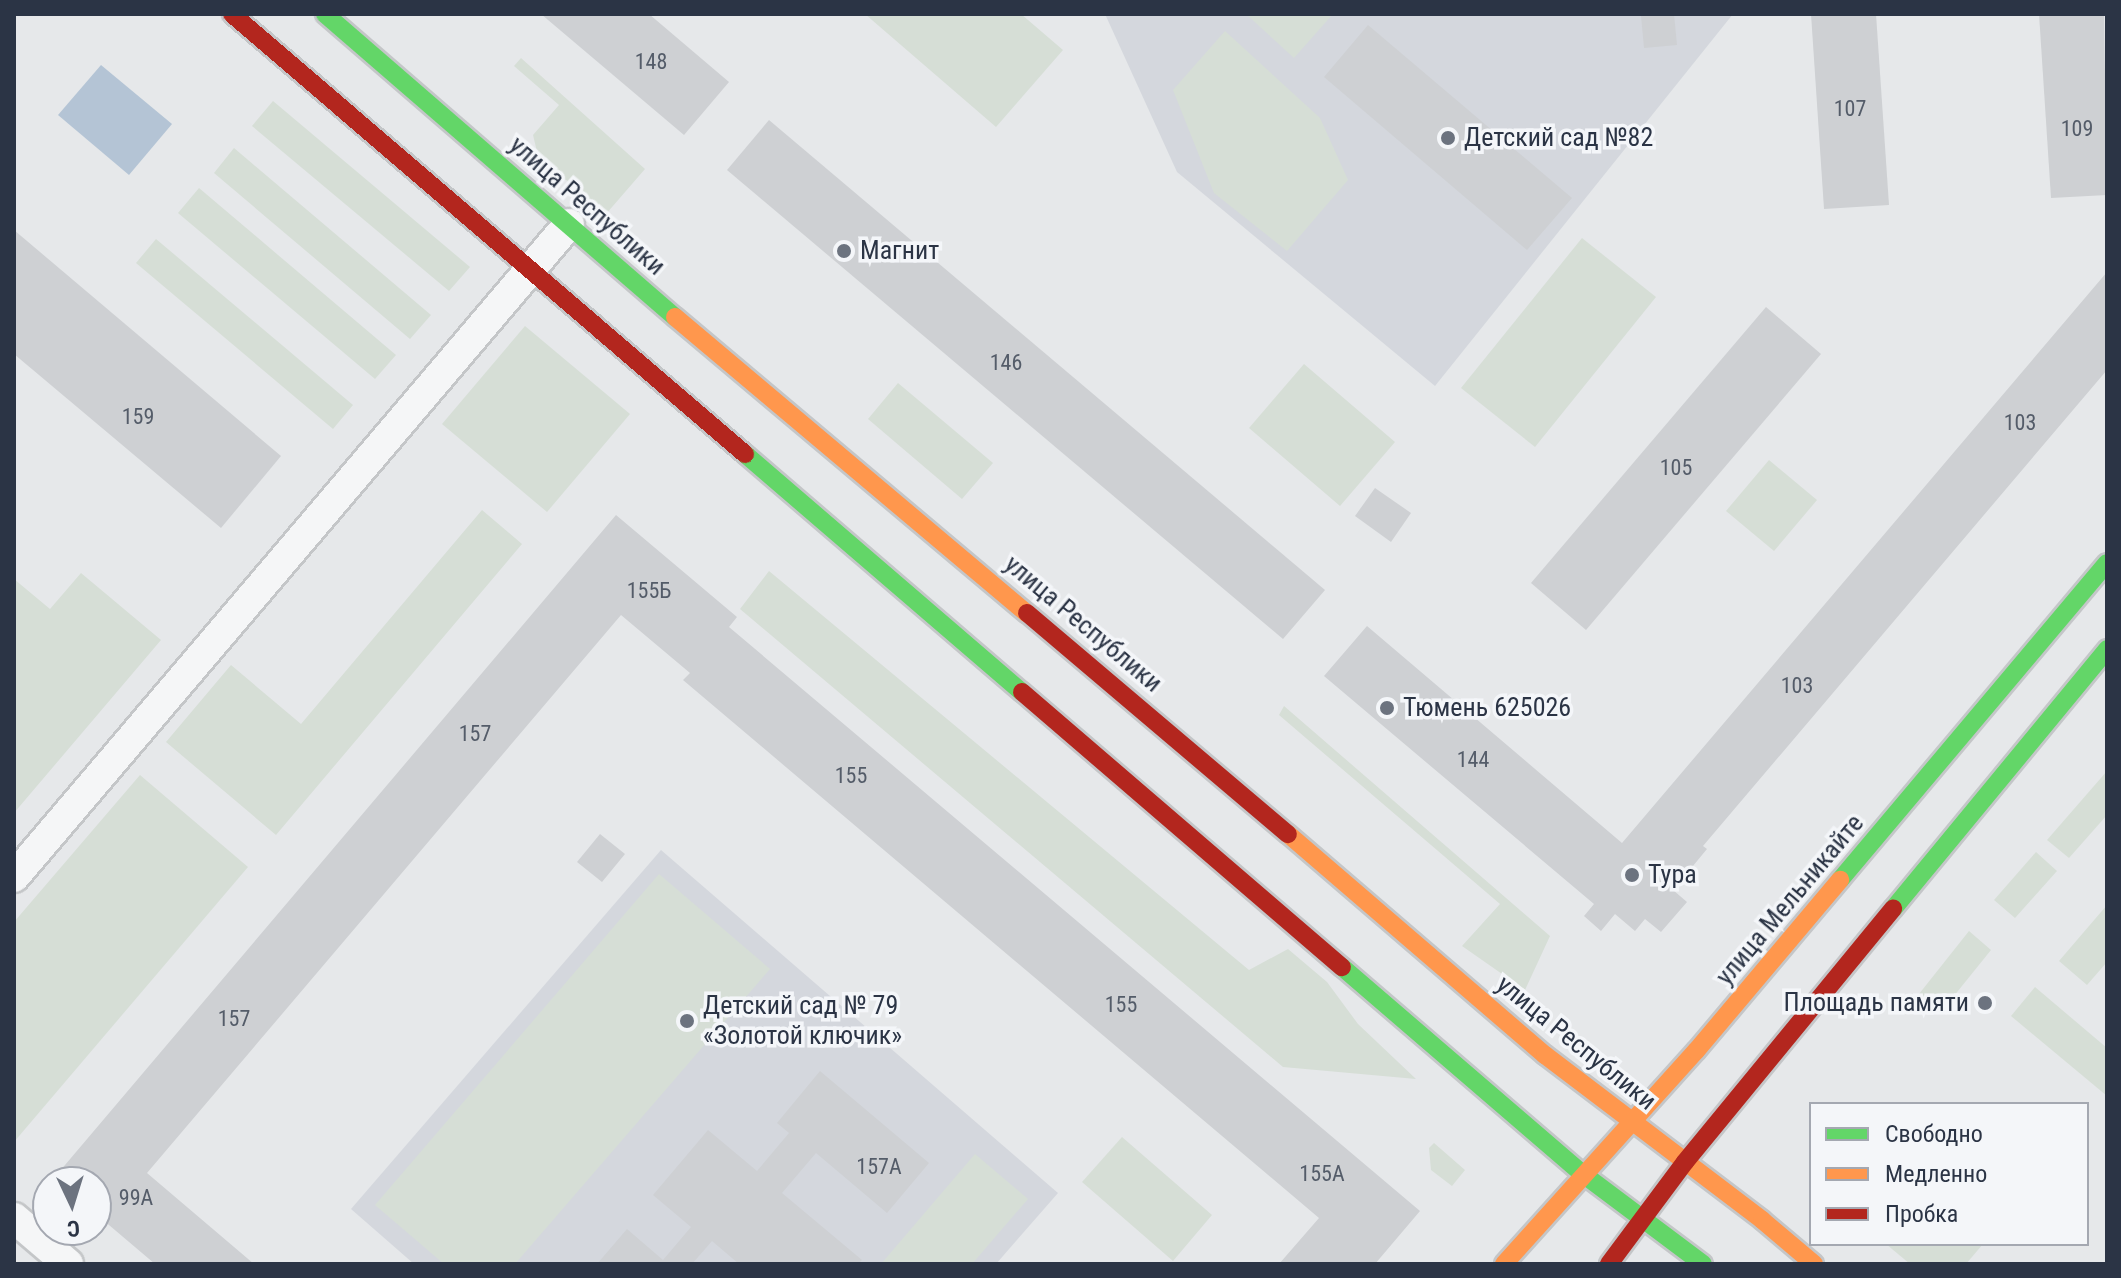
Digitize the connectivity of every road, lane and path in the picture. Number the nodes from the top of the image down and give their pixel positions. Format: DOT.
graph roads {
  1 [pos="232,14"];
  2 [pos="325,14"];
  3 [pos="569,224"];
  4 [pos="530,270"];
  5 [pos="2107,563"];
  6 [pos="2107,649"];
  7 [pos="14,877"];
  8 [pos="1632,1122"];
  9 [pos="1685,1162"];
  10 [pos="1583,1174"];
  11 [pos="14,1218"];
  12 [pos="1645,1219"];
  13 [pos="68,1264"];
  14 [pos="1504,1264"];
  15 [pos="1609,1264"];
  16 [pos="1703,1264"];
  17 [pos="1814,1264"];
  1 -- 4 [label="main road"];
  2 -- 3 [label="main road, улица Республики"];
  3 -- 4 [label="street"];
  3 -- 8 [label="main road, улица Республики"];
  4 -- 7 [label="street"];
  4 -- 10 [label="main road"];
  5 -- 8 [label="main road, улица Мельникайте"];
  6 -- 9 [label="main road"];
  8 -- 9 [label="main road, улица Республики"];
  8 -- 10 [label="main road, улица Мельникайте"];
  9 -- 12 [label="main road"];
  9 -- 17 [label="main road, улица Республики"];
  10 -- 12 [label="main road"];
  10 -- 14 [label="main road, улица Мельникайте"];
  11 -- 13 [label="street"];
  12 -- 15 [label="main road"];
  12 -- 16 [label="main road"];
}
